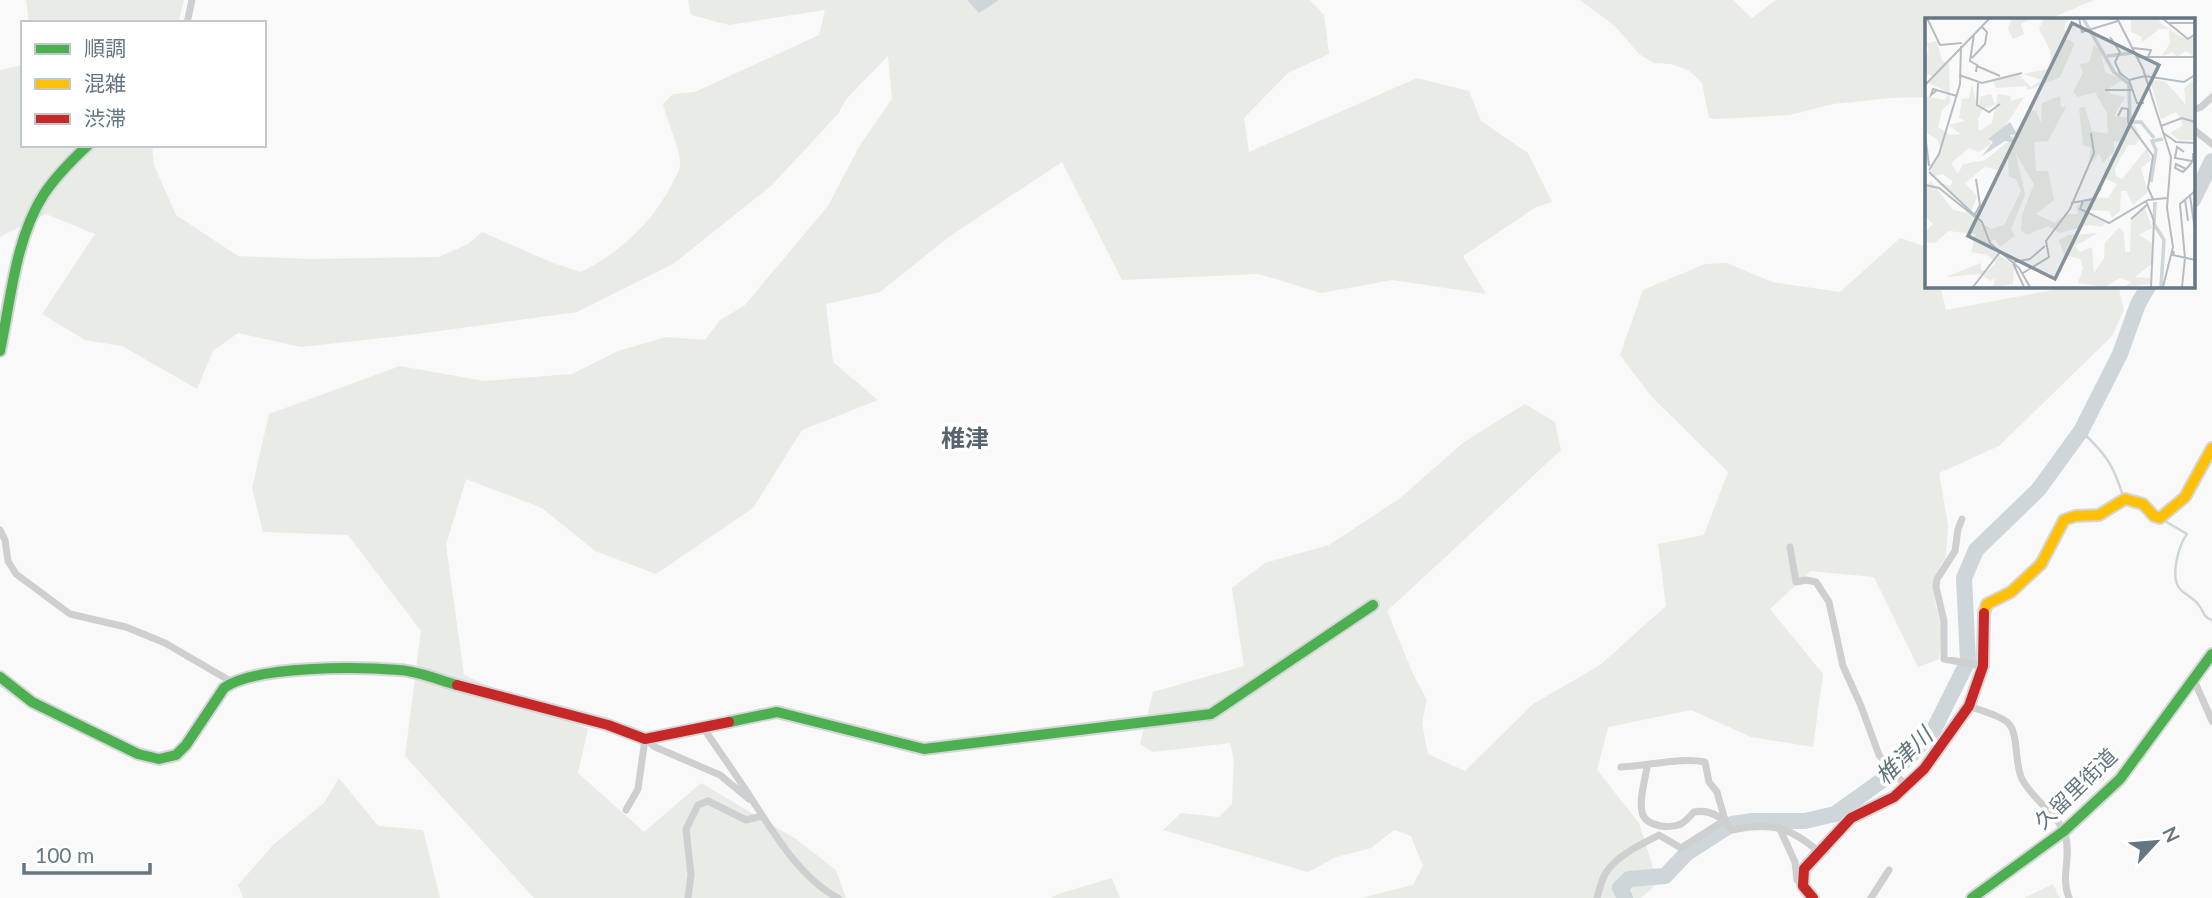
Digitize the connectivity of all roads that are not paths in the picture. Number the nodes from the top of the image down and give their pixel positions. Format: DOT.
graph roads {
  1 [pos="192,0"];
  2 [pos="187,21"];
  3 [pos="2212,97"];
  4 [pos="2194,110"];
  5 [pos="2194,130"];
  6 [pos="2211,143"];
  7 [pos="86,147"];
  8 [pos="2,335"];
  9 [pos="0,351"];
  10 [pos="2212,448"];
  11 [pos="1962,519"];
  12 [pos="0,530"];
  13 [pos="1790,547"];
  14 [pos="1373,605"];
  15 [pos="2212,654"];
  16 [pos="1983,666"];
  17 [pos="0,677"];
  18 [pos="2194,680"];
  19 [pos="232,682"];
  20 [pos="1969,706"];
  21 [pos="2212,721"];
  22 [pos="703,727"];
  23 [pos="645,739"];
  24 [pos="1647,766"];
  25 [pos="1621,767"];
  26 [pos="733,772"];
  27 [pos="723,778"];
  28 [pos="1906,786"];
  29 [pos="754,803"];
  30 [pos="626,810"];
  31 [pos="762,816"];
  32 [pos="1725,820"];
  33 [pos="1779,827"];
  34 [pos="2064,831"];
  35 [pos="1819,852"];
  36 [pos="1889,870"];
  37 [pos="1803,886"];
  38 [pos="688,898"];
  39 [pos="838,898"];
  40 [pos="1597,898"];
  41 [pos="1813,898"];
  42 [pos="1871,898"];
  43 [pos="1972,898"];
  44 [pos="2069,898"];
  1 -- 2 [label="street"];
  3 -- 4 [label="street"];
  5 -- 6 [label="street"];
  7 -- 8 [label="street"];
  8 -- 9 [label="street"];
  10 -- 16 [label="street"];
  11 -- 16 [label="street"];
  12 -- 19 [label="street"];
  13 -- 28 [label="street"];
  14 -- 22 [label="street"];
  15 -- 18 [label="street, 久留里街道"];
  16 -- 20 [label="street"];
  17 -- 19 [label="street"];
  18 -- 21 [label="street"];
  18 -- 34 [label="street, 久留里街道"];
  19 -- 23 [label="street"];
  20 -- 28 [label="street"];
  20 -- 34 [label="street"];
  22 -- 23 [label="street"];
  22 -- 26 [label="street"];
  23 -- 27 [label="street"];
  23 -- 30 [label="street"];
  24 -- 25 [label="street"];
  24 -- 32 [label="street"];
  24 -- 32 [label="street"];
  26 -- 27 [label="street"];
  26 -- 29 [label="street"];
  27 -- 29 [label="street"];
  28 -- 35 [label="street"];
  29 -- 31 [label="street"];
  31 -- 38 [label="street"];
  31 -- 39 [label="street"];
  32 -- 33 [label="street"];
  32 -- 40 [label="street"];
  33 -- 35 [label="street"];
  33 -- 37 [label="street"];
  34 -- 43 [label="street, 久留里街道"];
  34 -- 44 [label="street"];
  35 -- 37 [label="street"];
  36 -- 42 [label="street"];
  37 -- 41 [label="street"];
}
